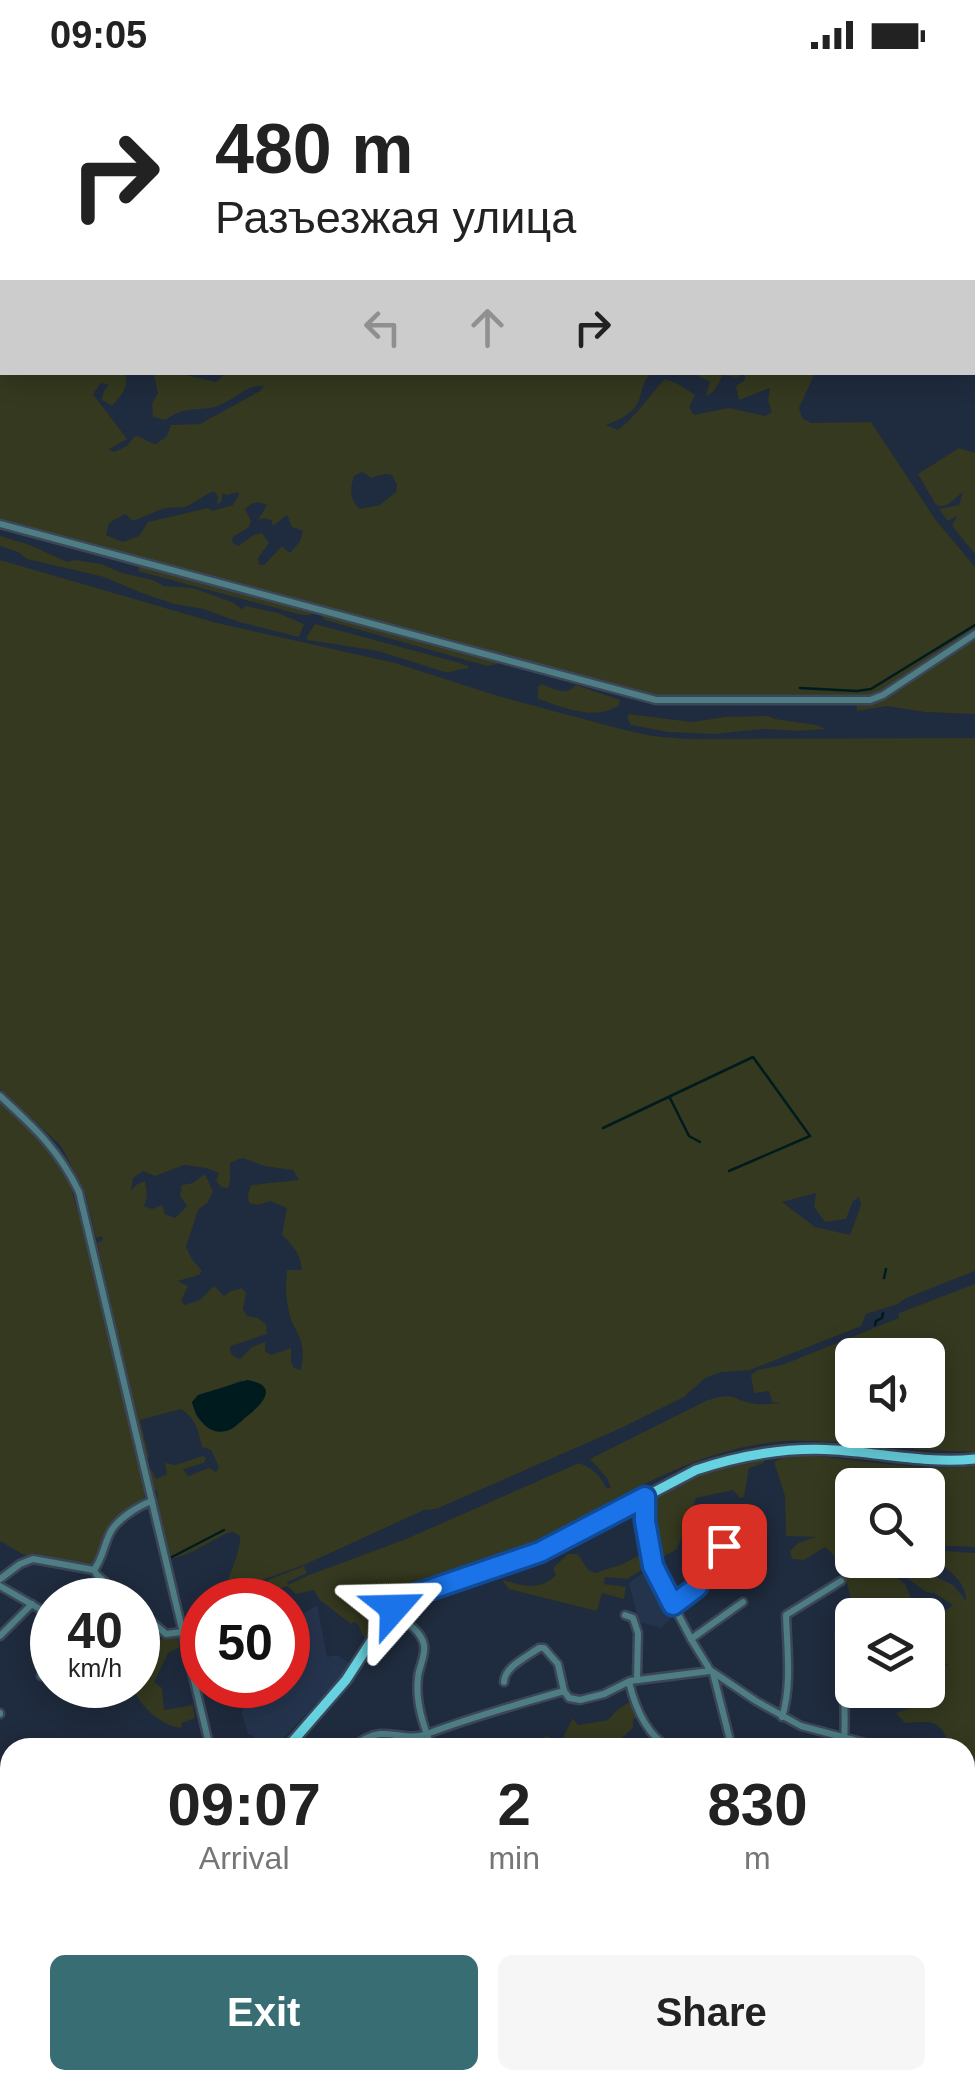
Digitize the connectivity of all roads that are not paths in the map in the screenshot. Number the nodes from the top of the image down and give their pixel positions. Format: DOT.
graph roads {
  1 [pos="0,524"];
  2 [pos="975,634"];
  3 [pos="0,1096"];
  4 [pos="975,1459"];
  5 [pos="645,1497"];
  6 [pos="152,1501"];
  7 [pos="708,1521"];
  8 [pos="94,1570"];
  9 [pos="99,1578"];
  10 [pos="841,1581"];
  11 [pos="0,1583"];
  12 [pos="743,1602"];
  13 [pos="30,1603"];
  14 [pos="673,1605"];
  15 [pos="30,1606"];
  16 [pos="390,1612"];
  17 [pos="625,1615"];
  18 [pos="180,1623"];
  19 [pos="0,1636"];
  20 [pos="691,1639"];
  21 [pos="712,1672"];
  22 [pos="633,1681"];
  23 [pos="504,1682"];
  24 [pos="564,1691"];
  25 [pos="200,1708"];
  26 [pos="846,1708"];
  27 [pos="782,1717"];
  28 [pos="427,1734"];
  29 [pos="208,1738"];
  30 [pos="297,1738"];
  31 [pos="372,1738"];
  32 [pos="428,1738"];
  33 [pos="656,1738"];
  34 [pos="729,1738"];
  35 [pos="844,1738"];
  1 -- 2 [label="street"];
  3 -- 6 [label="street"];
  4 -- 5 [label="main road"];
  5 -- 14 [label="street"];
  5 -- 16 [label="main road"];
  6 -- 8 [label="street"];
  6 -- 18 [label="street"];
  7 -- 14 [label="street"];
  8 -- 9 [label="street"];
  8 -- 11 [label="street"];
  10 -- 27 [label="street"];
  11 -- 13 [label="street"];
  12 -- 20 [label="street"];
  14 -- 20 [label="street"];
  15 -- 19 [label="street"];
  16 -- 28 [label="street"];
  16 -- 30 [label="main road"];
  17 -- 22 [label="street"];
  20 -- 21 [label="street"];
  21 -- 22 [label="street"];
  21 -- 27 [label="street"];
  21 -- 34 [label="street"];
  22 -- 24 [label="street"];
  22 -- 33 [label="street"];
  23 -- 24 [label="street"];
  24 -- 28 [label="street"];
  25 -- 29 [label="street"];
  26 -- 35 [label="street"];
  27 -- 35 [label="street"];
  28 -- 31 [label="street"];
  28 -- 32 [label="street"];
}
